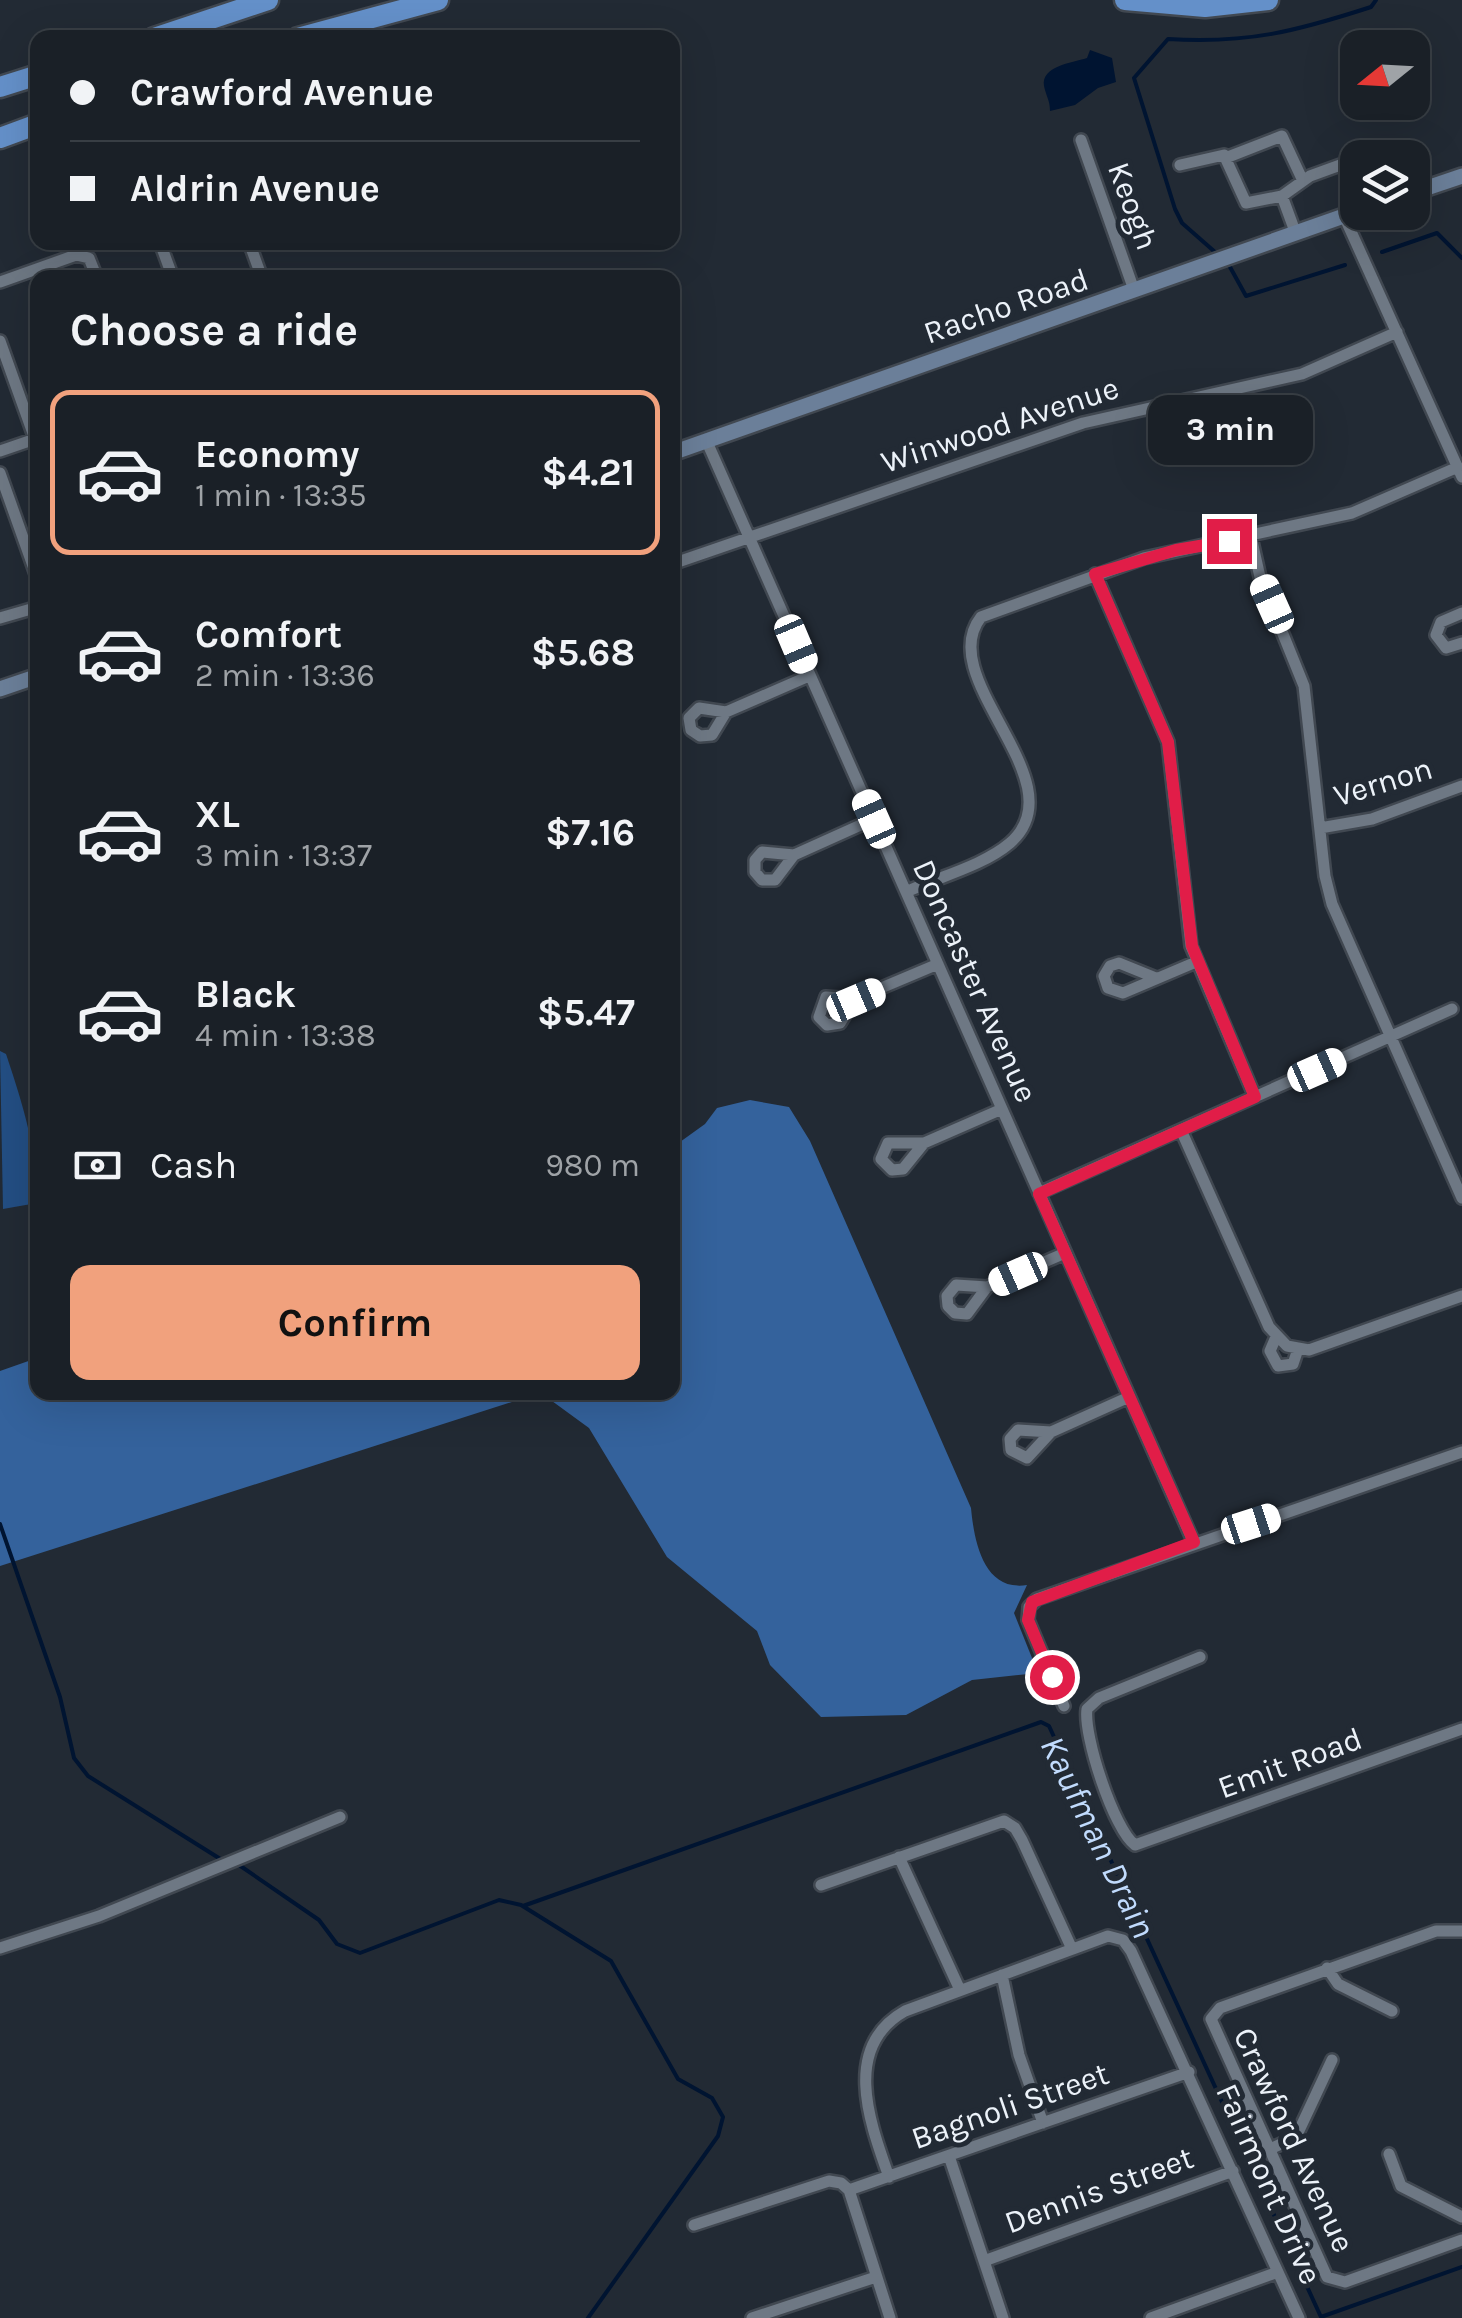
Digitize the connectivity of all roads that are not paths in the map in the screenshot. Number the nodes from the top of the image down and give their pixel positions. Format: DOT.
graph roads {
  1 [pos="268,0"];
  2 [pos="406,0"];
  3 [pos="438,0"];
  4 [pos="1125,0"];
  5 [pos="1268,0"];
  6 [pos="178,30"];
  7 [pos="319,30"];
  8 [pos="326,30"];
  9 [pos="30,78"];
  10 [pos="0,87"];
  11 [pos="30,127"];
  12 [pos="0,138"];
  13 [pos="1081,140"];
  14 [pos="1228,156"];
  15 [pos="1180,165"];
  16 [pos="1340,165"];
  17 [pos="1462,176"];
  18 [pos="1302,182"];
  19 [pos="1430,187"];
  20 [pos="1282,196"];
  21 [pos="1340,217"];
  22 [pos="1357,230"];
  23 [pos="1296,234"];
  24 [pos="33,270"];
  25 [pos="94,270"];
  26 [pos="30,271"];
  27 [pos="0,282"];
  28 [pos="1134,290"];
  29 [pos="1391,335"];
  30 [pos="0,341"];
  31 [pos="30,422"];
  32 [pos="30,440"];
  33 [pos="706,442"];
  34 [pos="680,450"];
  35 [pos="0,451"];
  36 [pos="0,472"];
  37 [pos="1460,472"];
  38 [pos="1250,537"];
  39 [pos="749,538"];
  40 [pos="30,557"];
  41 [pos="680,561"];
  42 [pos="1095,574"];
  43 [pos="30,609"];
  44 [pos="1462,613"];
  45 [pos="0,618"];
  46 [pos="1462,642"];
  47 [pos="809,676"];
  48 [pos="30,679"];
  49 [pos="0,689"];
  50 [pos="726,712"];
  51 [pos="1462,786"];
  52 [pos="874,819"];
  53 [pos="1320,828"];
  54 [pos="794,854"];
  55 [pos="906,892"];
  56 [pos="1196,962"];
  57 [pos="938,964"];
  58 [pos="1156,978"];
  59 [pos="856,1000"];
  60 [pos="1452,1009"];
  61 [pos="1396,1035"];
  62 [pos="1255,1097"];
  63 [pos="1002,1109"];
  64 [pos="1181,1130"];
  65 [pos="924,1143"];
  66 [pos="1039,1194"];
  67 [pos="1462,1198"];
  68 [pos="1066,1253"];
  69 [pos="987,1288"];
  70 [pos="1462,1296"];
  71 [pos="1276,1337"];
  72 [pos="1298,1349"];
  73 [pos="1129,1397"];
  74 [pos="1050,1432"];
  75 [pos="1462,1452"];
  76 [pos="1194,1542"];
  77 [pos="1200,1657"];
  78 [pos="1064,1706"];
  79 [pos="1462,1730"];
  80 [pos="340,1817"];
  81 [pos="899,1857"];
  82 [pos="821,1885"];
  83 [pos="1462,1932"];
  84 [pos="0,1948"];
  85 [pos="1072,1949"];
  86 [pos="1327,1968"];
  87 [pos="1002,1975"];
  88 [pos="960,1990"];
  89 [pos="1392,2010"];
  90 [pos="1332,2060"];
  91 [pos="1188,2072"];
  92 [pos="1043,2123"];
  93 [pos="1268,2150"];
  94 [pos="1389,2154"];
  95 [pos="949,2156"];
  96 [pos="1233,2171"];
  97 [pos="888,2177"];
  98 [pos="848,2190"];
  99 [pos="1462,2216"];
  100 [pos="694,2226"];
  101 [pos="1462,2240"];
  102 [pos="984,2261"];
  103 [pos="1278,2272"];
  104 [pos="876,2277"];
  105 [pos="752,2318"];
  106 [pos="890,2318"];
  107 [pos="1003,2318"];
  108 [pos="1151,2318"];
  109 [pos="1299,2318"];
  1 -- 6 [label="highway"];
  2 -- 7 [label="highway"];
  3 -- 8 [label="highway"];
  4 -- 5 [label="highway"];
  9 -- 10 [label="highway"];
  11 -- 12 [label="highway"];
  13 -- 28 [label="street, Keogh"];
  14 -- 15 [label="street"];
  14 -- 18 [label="street"];
  14 -- 20 [label="street"];
  16 -- 18 [label="street"];
  17 -- 19 [label="street"];
  18 -- 20 [label="street"];
  20 -- 23 [label="street"];
  21 -- 23 [label="street, Racho Road"];
  22 -- 29 [label="street"];
  23 -- 28 [label="street, Racho Road"];
  24 -- 25 [label="street"];
  26 -- 27 [label="street"];
  28 -- 33 [label="street, Racho Road"];
  29 -- 37 [label="street"];
  29 -- 39 [label="street, Winwood Avenue"];
  30 -- 31 [label="street"];
  32 -- 35 [label="street"];
  33 -- 34 [label="street, Racho Road"];
  33 -- 39 [label="street, Doncaster Avenue"];
  36 -- 40 [label="street"];
  37 -- 38 [label="street"];
  38 -- 42 [label="street"];
  38 -- 53 [label="street"];
  39 -- 41 [label="street, Winwood Avenue"];
  39 -- 47 [label="street, Doncaster Avenue"];
  42 -- 55 [label="street"];
  42 -- 56 [label="street"];
  43 -- 45 [label="street"];
  44 -- 46 [label="street"];
  47 -- 50 [label="street"];
  47 -- 52 [label="street, Doncaster Avenue"];
  48 -- 49 [label="street"];
  51 -- 53 [label="street, Vernon"];
  52 -- 54 [label="street"];
  52 -- 55 [label="street, Doncaster Avenue"];
  53 -- 61 [label="street"];
  55 -- 57 [label="street, Doncaster Avenue"];
  56 -- 58 [label="street"];
  56 -- 62 [label="street"];
  57 -- 59 [label="street"];
  57 -- 63 [label="street, Doncaster Avenue"];
  60 -- 61 [label="street"];
  61 -- 62 [label="street"];
  61 -- 67 [label="street"];
  62 -- 64 [label="street"];
  63 -- 65 [label="street"];
  63 -- 66 [label="street, Doncaster Avenue"];
  64 -- 66 [label="street"];
  64 -- 71 [label="street"];
  66 -- 68 [label="street, Doncaster Avenue"];
  68 -- 69 [label="street"];
  68 -- 73 [label="street, Doncaster Avenue"];
  70 -- 72 [label="street"];
  71 -- 72 [label="street"];
  71 -- 72 [label="street"];
  73 -- 74 [label="street"];
  73 -- 76 [label="street, Doncaster Avenue"];
  75 -- 76 [label="street"];
  76 -- 78 [label="street"];
  77 -- 79 [label="street, Emit Road"];
  80 -- 84 [label="street"];
  81 -- 82 [label="street"];
  81 -- 85 [label="street"];
  81 -- 88 [label="street"];
  83 -- 86 [label="street"];
  85 -- 87 [label="street"];
  85 -- 91 [label="street, Fairmont Drive"];
  86 -- 89 [label="street"];
  86 -- 93 [label="street, Crawford Avenue"];
  87 -- 88 [label="street"];
  87 -- 92 [label="street"];
  88 -- 97 [label="street"];
  90 -- 93 [label="street"];
  91 -- 92 [label="street, Bagnoli Street"];
  91 -- 96 [label="street, Fairmont Drive"];
  92 -- 95 [label="street, Bagnoli Street"];
  93 -- 101 [label="street, Crawford Avenue"];
  94 -- 99 [label="street"];
  95 -- 97 [label="street, Bagnoli Street"];
  95 -- 102 [label="street"];
  96 -- 102 [label="street, Dennis Street"];
  96 -- 103 [label="street, Fairmont Drive"];
  97 -- 98 [label="street, Bagnoli Street"];
  98 -- 100 [label="street, Bagnoli Street"];
  98 -- 104 [label="street"];
  102 -- 107 [label="street"];
  103 -- 108 [label="street"];
  103 -- 109 [label="street, Fairmont Drive"];
  104 -- 105 [label="street"];
  104 -- 106 [label="street"];
}
